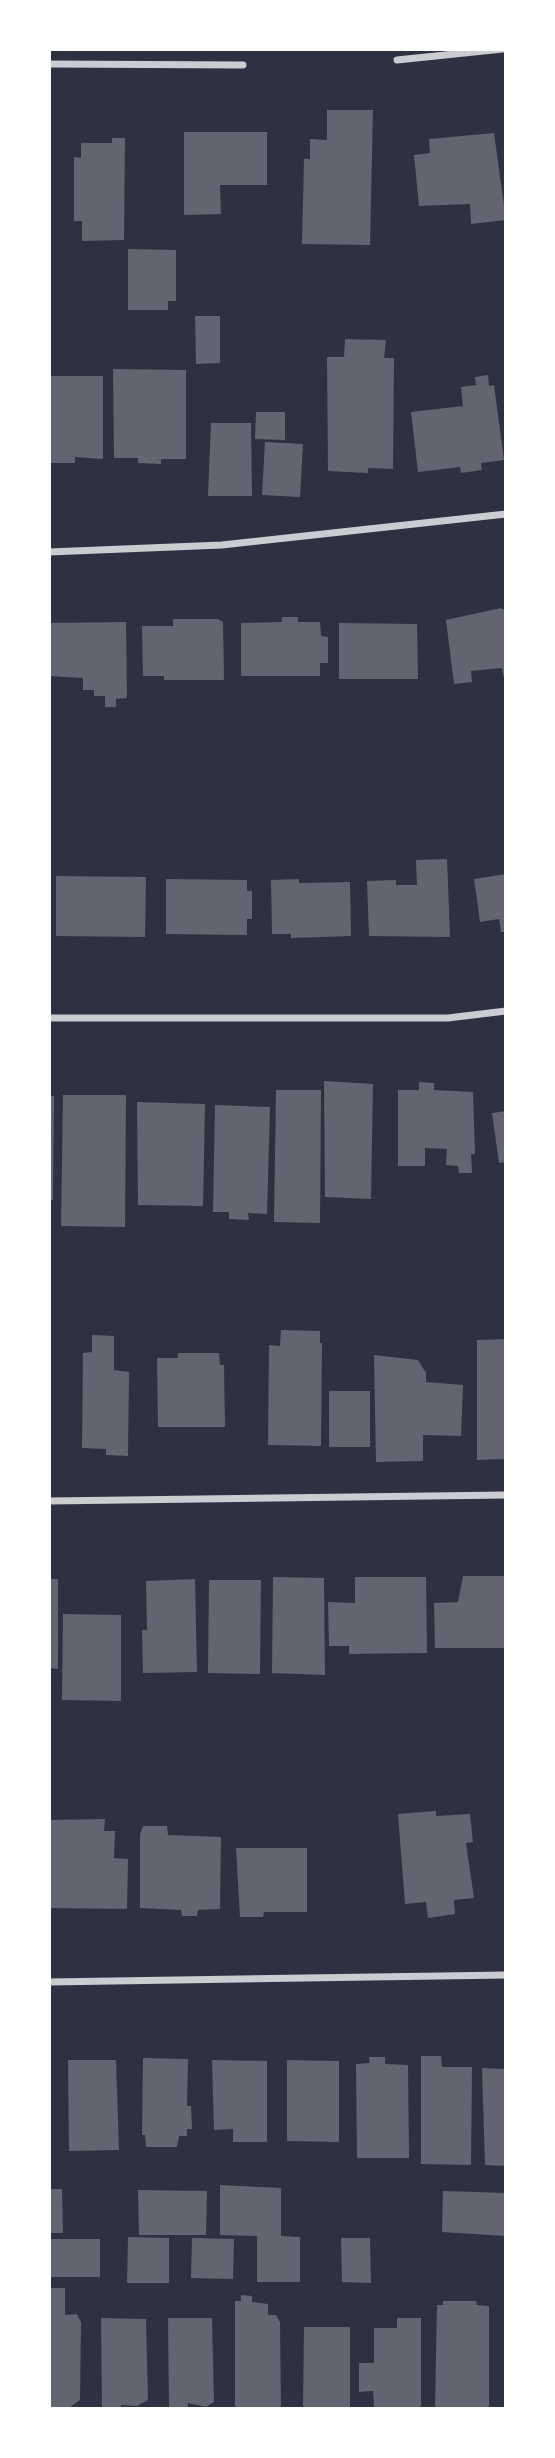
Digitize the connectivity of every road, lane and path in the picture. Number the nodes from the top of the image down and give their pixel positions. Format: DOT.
graph roads {
  1 [pos="503,49"];
  2 [pos="397,60"];
  3 [pos="49,64"];
  4 [pos="243,65"];
  5 [pos="506,514"];
  6 [pos="49,552"];
  7 [pos="506,1011"];
  8 [pos="49,1018"];
  9 [pos="506,1495"];
  10 [pos="49,1501"];
  11 [pos="506,1975"];
  12 [pos="49,1982"];
  1 -- 2 [label="street"];
  3 -- 4 [label="street"];
  5 -- 6 [label="street"];
  7 -- 8 [label="street"];
  9 -- 10 [label="street"];
  11 -- 12 [label="street"];
}
